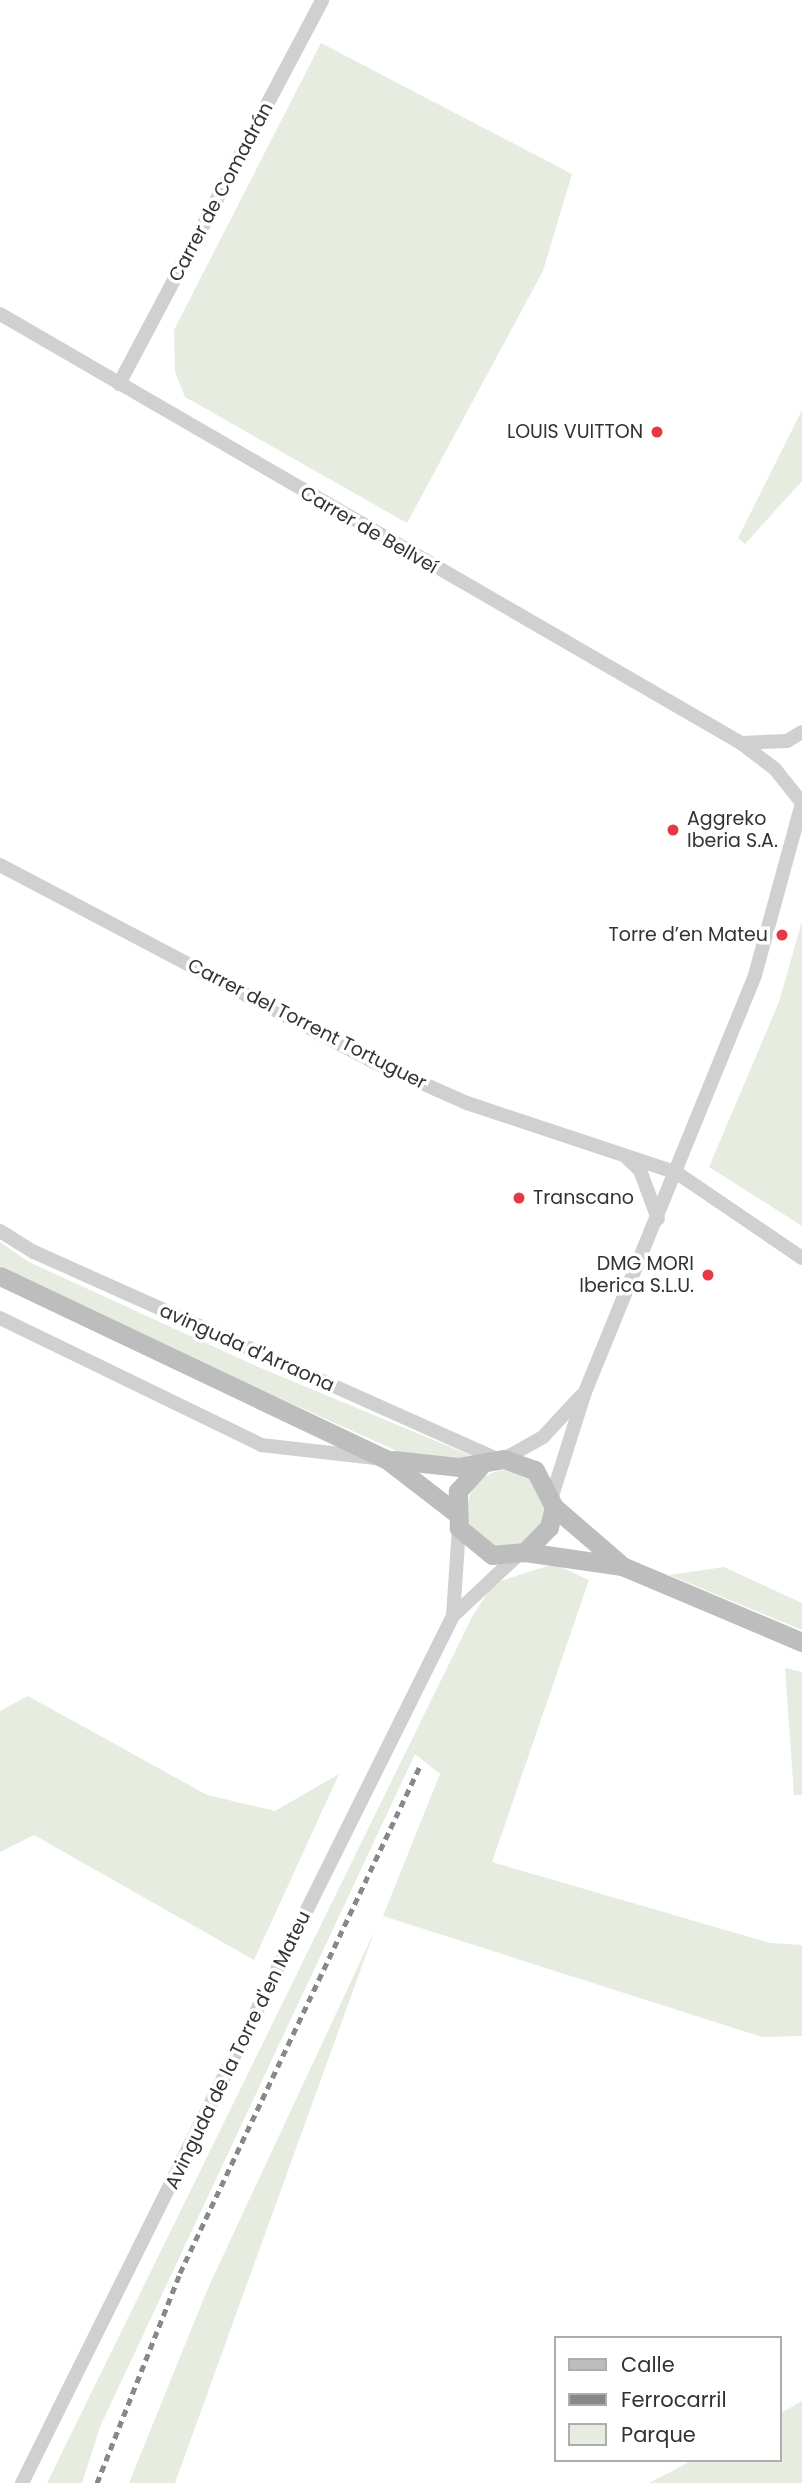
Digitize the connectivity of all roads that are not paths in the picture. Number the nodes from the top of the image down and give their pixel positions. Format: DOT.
graph roads {
  1 [pos="322,0"];
  2 [pos="0,314"];
  3 [pos="119,384"];
  4 [pos="802,732"];
  5 [pos="741,743"];
  6 [pos="802,803"];
  7 [pos="0,865"];
  8 [pos="625,1156"];
  9 [pos="677,1173"];
  10 [pos="658,1219"];
  11 [pos="0,1230"];
  12 [pos="802,1258"];
  13 [pos="0,1276"];
  14 [pos="0,1318"];
  15 [pos="585,1392"];
  16 [pos="386,1459"];
  17 [pos="495,1461"];
  18 [pos="553,1502"];
  19 [pos="457,1521"];
  20 [pos="522,1553"];
  21 [pos="622,1566"];
  22 [pos="453,1616"];
  23 [pos="802,1642"];
  24 [pos="22,2483"];
  1 -- 3 [label="street, Carrer de Comadrán"];
  2 -- 3 [label="street, Carrer de Bellveí"];
  3 -- 5 [label="street, Carrer de Bellveí"];
  4 -- 5 [label="street"];
  5 -- 6 [label="street, Carrer de Bellveí"];
  6 -- 9 [label="street"];
  7 -- 8 [label="street, Carrer del Torrent Tortuguer"];
  8 -- 9 [label="street, Carrer del Torrent Tortuguer"];
  8 -- 10 [label="street"];
  9 -- 10 [label="street"];
  9 -- 12 [label="street, Carrer del Torrent Tortuguer"];
  10 -- 15 [label="street"];
  11 -- 17 [label="street, avinguda d'Arraona"];
  13 -- 16 [label="main road"];
  14 -- 16 [label="street"];
  15 -- 17 [label="street"];
  15 -- 18 [label="street"];
  16 -- 17 [label="main road"];
  16 -- 19 [label="main road"];
  17 -- 18 [label="main road"];
  17 -- 19 [label="main road"];
  18 -- 20 [label="main road"];
  18 -- 21 [label="main road"];
  19 -- 20 [label="main road"];
  19 -- 22 [label="street, Avinguda de la Torre d'en Mateu"];
  20 -- 21 [label="main road"];
  20 -- 22 [label="street, Avinguda de la Torre d'en Mateu"];
  21 -- 23 [label="main road"];
  22 -- 24 [label="street, Avinguda de la Torre d'en Mateu"];
}
